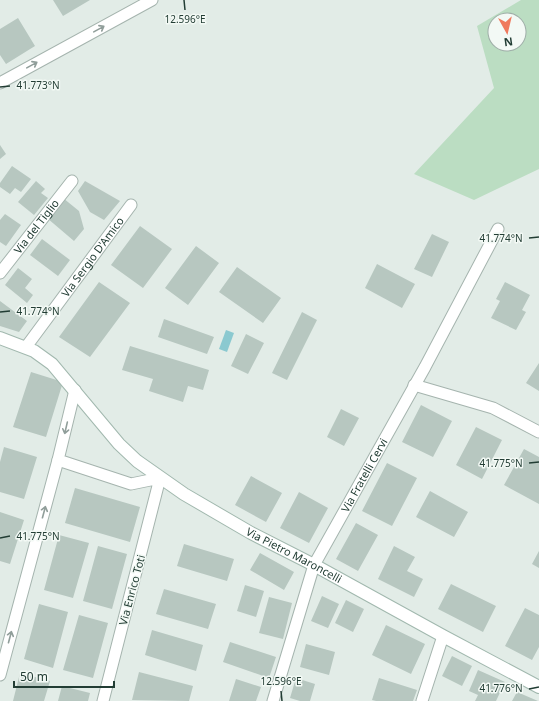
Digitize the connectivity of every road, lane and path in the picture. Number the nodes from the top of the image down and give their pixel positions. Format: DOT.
graph roads {
  1 [pos="152,0"];
  2 [pos="0,83"];
  3 [pos="72,181"];
  4 [pos="131,205"];
  5 [pos="498,229"];
  6 [pos="0,273"];
  7 [pos="0,338"];
  8 [pos="26,347"];
  9 [pos="414,385"];
  10 [pos="75,390"];
  11 [pos="539,432"];
  12 [pos="58,460"];
  13 [pos="160,478"];
  14 [pos="314,566"];
  15 [pos="443,636"];
  16 [pos="0,675"];
  17 [pos="539,687"];
  18 [pos="103,701"];
  19 [pos="273,701"];
  20 [pos="422,701"];
  2 -- 1 [label="street, one-way"];
  3 -- 6 [label="street, Via del Tiglio"];
  4 -- 8 [label="street, Via Sergio D'Amico"];
  5 -- 9 [label="street, Via Fratelli Cervi"];
  7 -- 8 [label="street, Via Pietro Maroncelli"];
  8 -- 10 [label="street, Via Pietro Maroncelli"];
  9 -- 11 [label="street"];
  9 -- 14 [label="street, Via Fratelli Cervi"];
  10 -- 12 [label="street, one-way"];
  10 -- 13 [label="street, Via Pietro Maroncelli"];
  12 -- 13 [label="street"];
  16 -- 12 [label="street, one-way"];
  13 -- 14 [label="street, Via Pietro Maroncelli"];
  13 -- 18 [label="street, Via Enrico Toti"];
  14 -- 15 [label="street, Via Pietro Maroncelli"];
  14 -- 19 [label="street, Via Fratelli Cervi"];
  15 -- 17 [label="street, Via Pietro Maroncelli"];
  15 -- 20 [label="street"];
}
